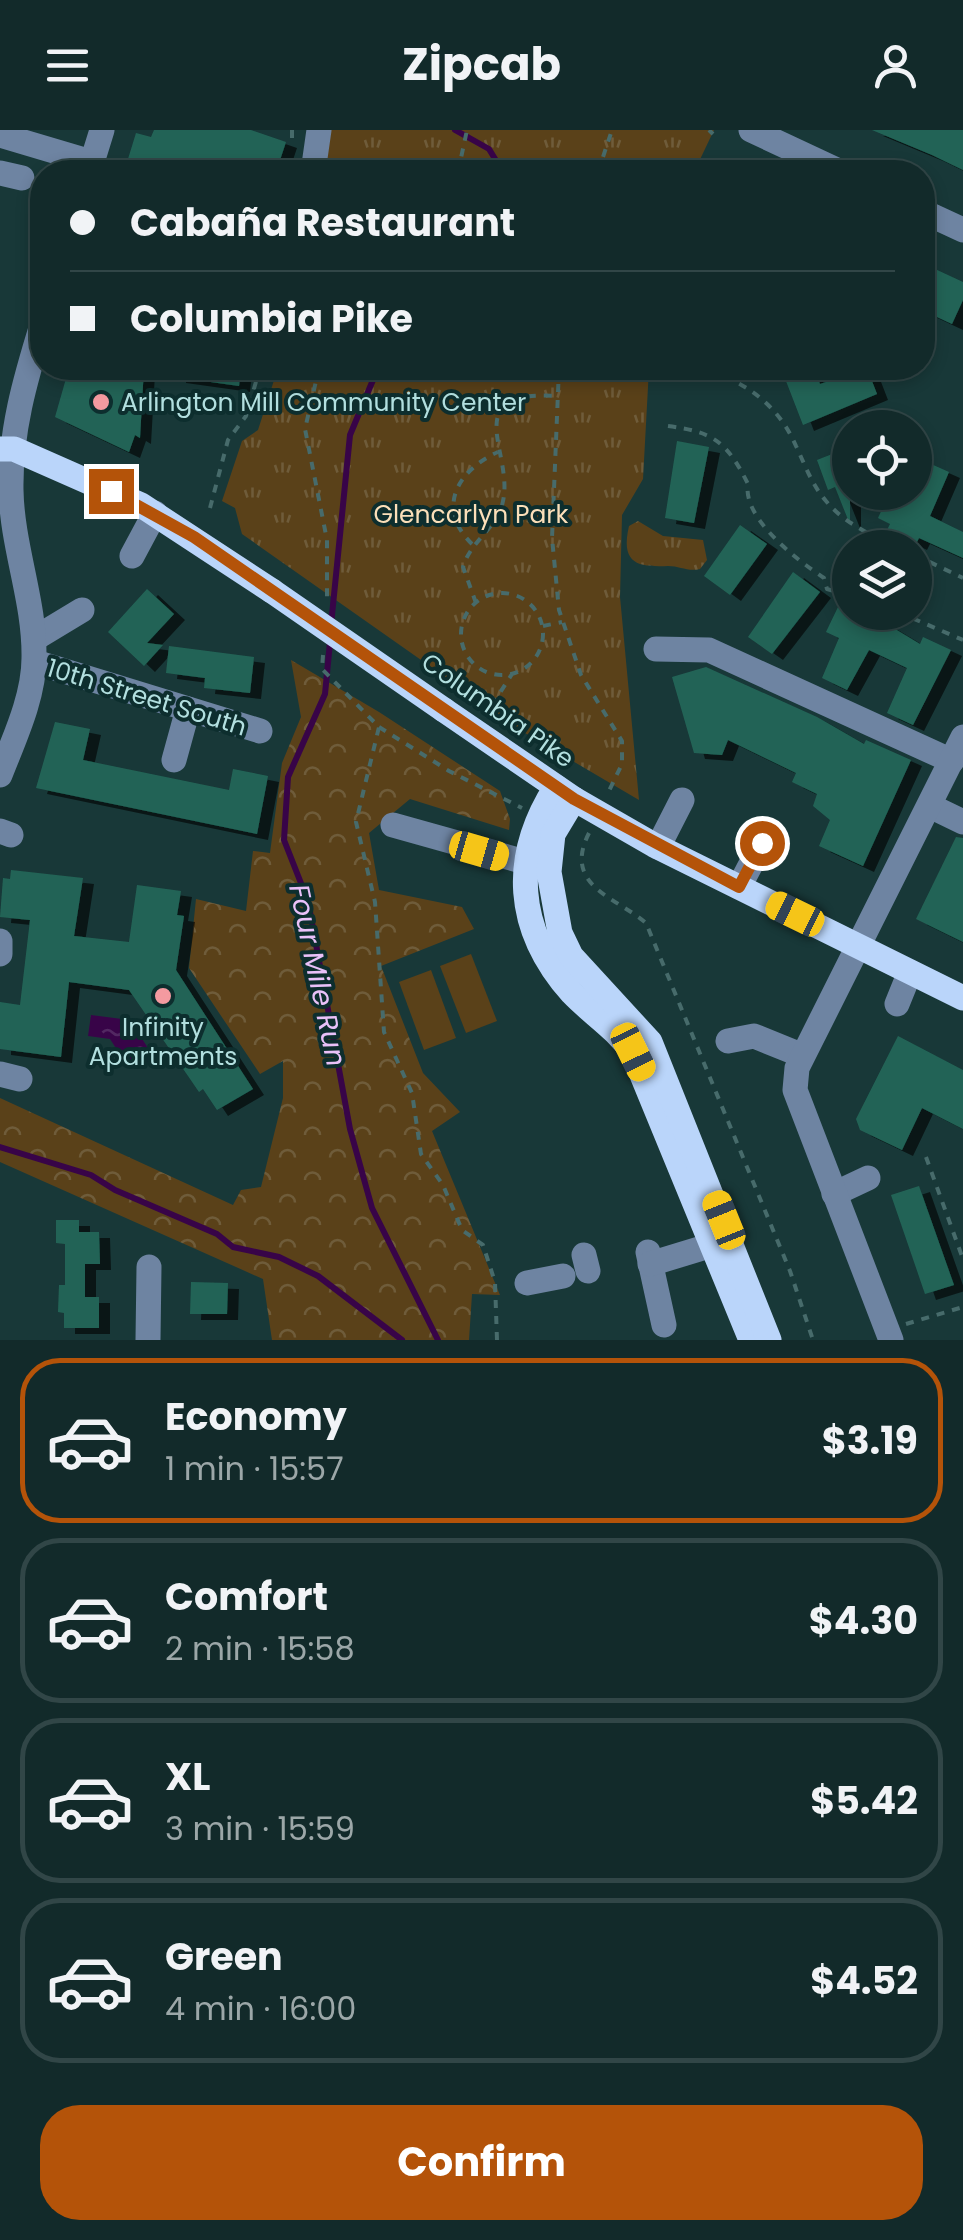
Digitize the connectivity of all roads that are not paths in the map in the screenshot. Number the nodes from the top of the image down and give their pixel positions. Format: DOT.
graph roads {
  1 [pos="102,130"];
  2 [pos="319,130"];
  3 [pos="751,130"];
  4 [pos="0,135"];
  5 [pos="93,160"];
  6 [pos="315,160"];
  7 [pos="816,160"];
  8 [pos="19,165"];
  9 [pos="935,217"];
  10 [pos="963,230"];
  11 [pos="30,366"];
  12 [pos="4,444"];
  13 [pos="155,513"];
  14 [pos="132,556"];
  15 [pos="82,610"];
  16 [pos="656,649"];
  17 [pos="34,651"];
  18 [pos="188,709"];
  19 [pos="260,731"];
  20 [pos="963,737"];
  21 [pos="174,760"];
  22 [pos="952,761"];
  23 [pos="0,776"];
  24 [pos="565,793"];
  25 [pos="682,800"];
  26 [pos="930,806"];
  27 [pos="963,822"];
  28 [pos="393,825"];
  29 [pos="762,843"];
  30 [pos="658,847"];
  31 [pos="524,862"];
  32 [pos="739,887"];
  33 [pos="0,941"];
  34 [pos="858,946"];
  35 [pos="0,954"];
  36 [pos="910,972"];
  37 [pos="963,998"];
  38 [pos="897,1004"];
  39 [pos="728,1041"];
  40 [pos="802,1055"];
  41 [pos="868,1178"];
  42 [pos="834,1194"];
  43 [pos="723,1242"];
  44 [pos="578,1267"];
  45 [pos="149,1268"];
  46 [pos="527,1283"];
  47 [pos="664,1325"];
  48 [pos="899,1332"];
  49 [pos="148,1340"];
  50 [pos="751,1340"];
  51 [pos="769,1340"];
  1 -- 5 [label="street"];
  2 -- 6 [label="street"];
  3 -- 7 [label="street"];
  4 -- 8 [label="street"];
  9 -- 10 [label="street"];
  11 -- 12 [label="street"];
  12 -- 13 [label="main road, Columbia Pike"];
  12 -- 17 [label="street"];
  13 -- 14 [label="street"];
  13 -- 24 [label="main road, Columbia Pike, bridge"];
  15 -- 17 [label="street"];
  16 -- 22 [label="street"];
  17 -- 18 [label="street, 10th Street South"];
  17 -- 23 [label="street"];
  18 -- 19 [label="street, 10th Street South"];
  18 -- 21 [label="street"];
  20 -- 22 [label="street"];
  22 -- 26 [label="street"];
  24 -- 30 [label="main road, Columbia Pike"];
  24 -- 31 [label="main road"];
  24 -- 43 [label="main road"];
  25 -- 30 [label="street"];
  26 -- 27 [label="street"];
  26 -- 34 [label="street"];
  28 -- 31 [label="street"];
  29 -- 32 [label="street"];
  30 -- 32 [label="main road, Columbia Pike"];
  31 -- 43 [label="main road"];
  32 -- 34 [label="main road, Columbia Pike"];
  33 -- 35 [label="street"];
  34 -- 36 [label="main road, Columbia Pike"];
  34 -- 40 [label="street"];
  36 -- 37 [label="main road, Columbia Pike"];
  36 -- 38 [label="street"];
  39 -- 40 [label="street"];
  40 -- 42 [label="street"];
  41 -- 42 [label="street"];
  42 -- 48 [label="street"];
  43 -- 47 [label="street"];
  43 -- 50 [label="main road"];
  43 -- 51 [label="main road"];
  44 -- 46 [label="street"];
  45 -- 49 [label="street"];
}
